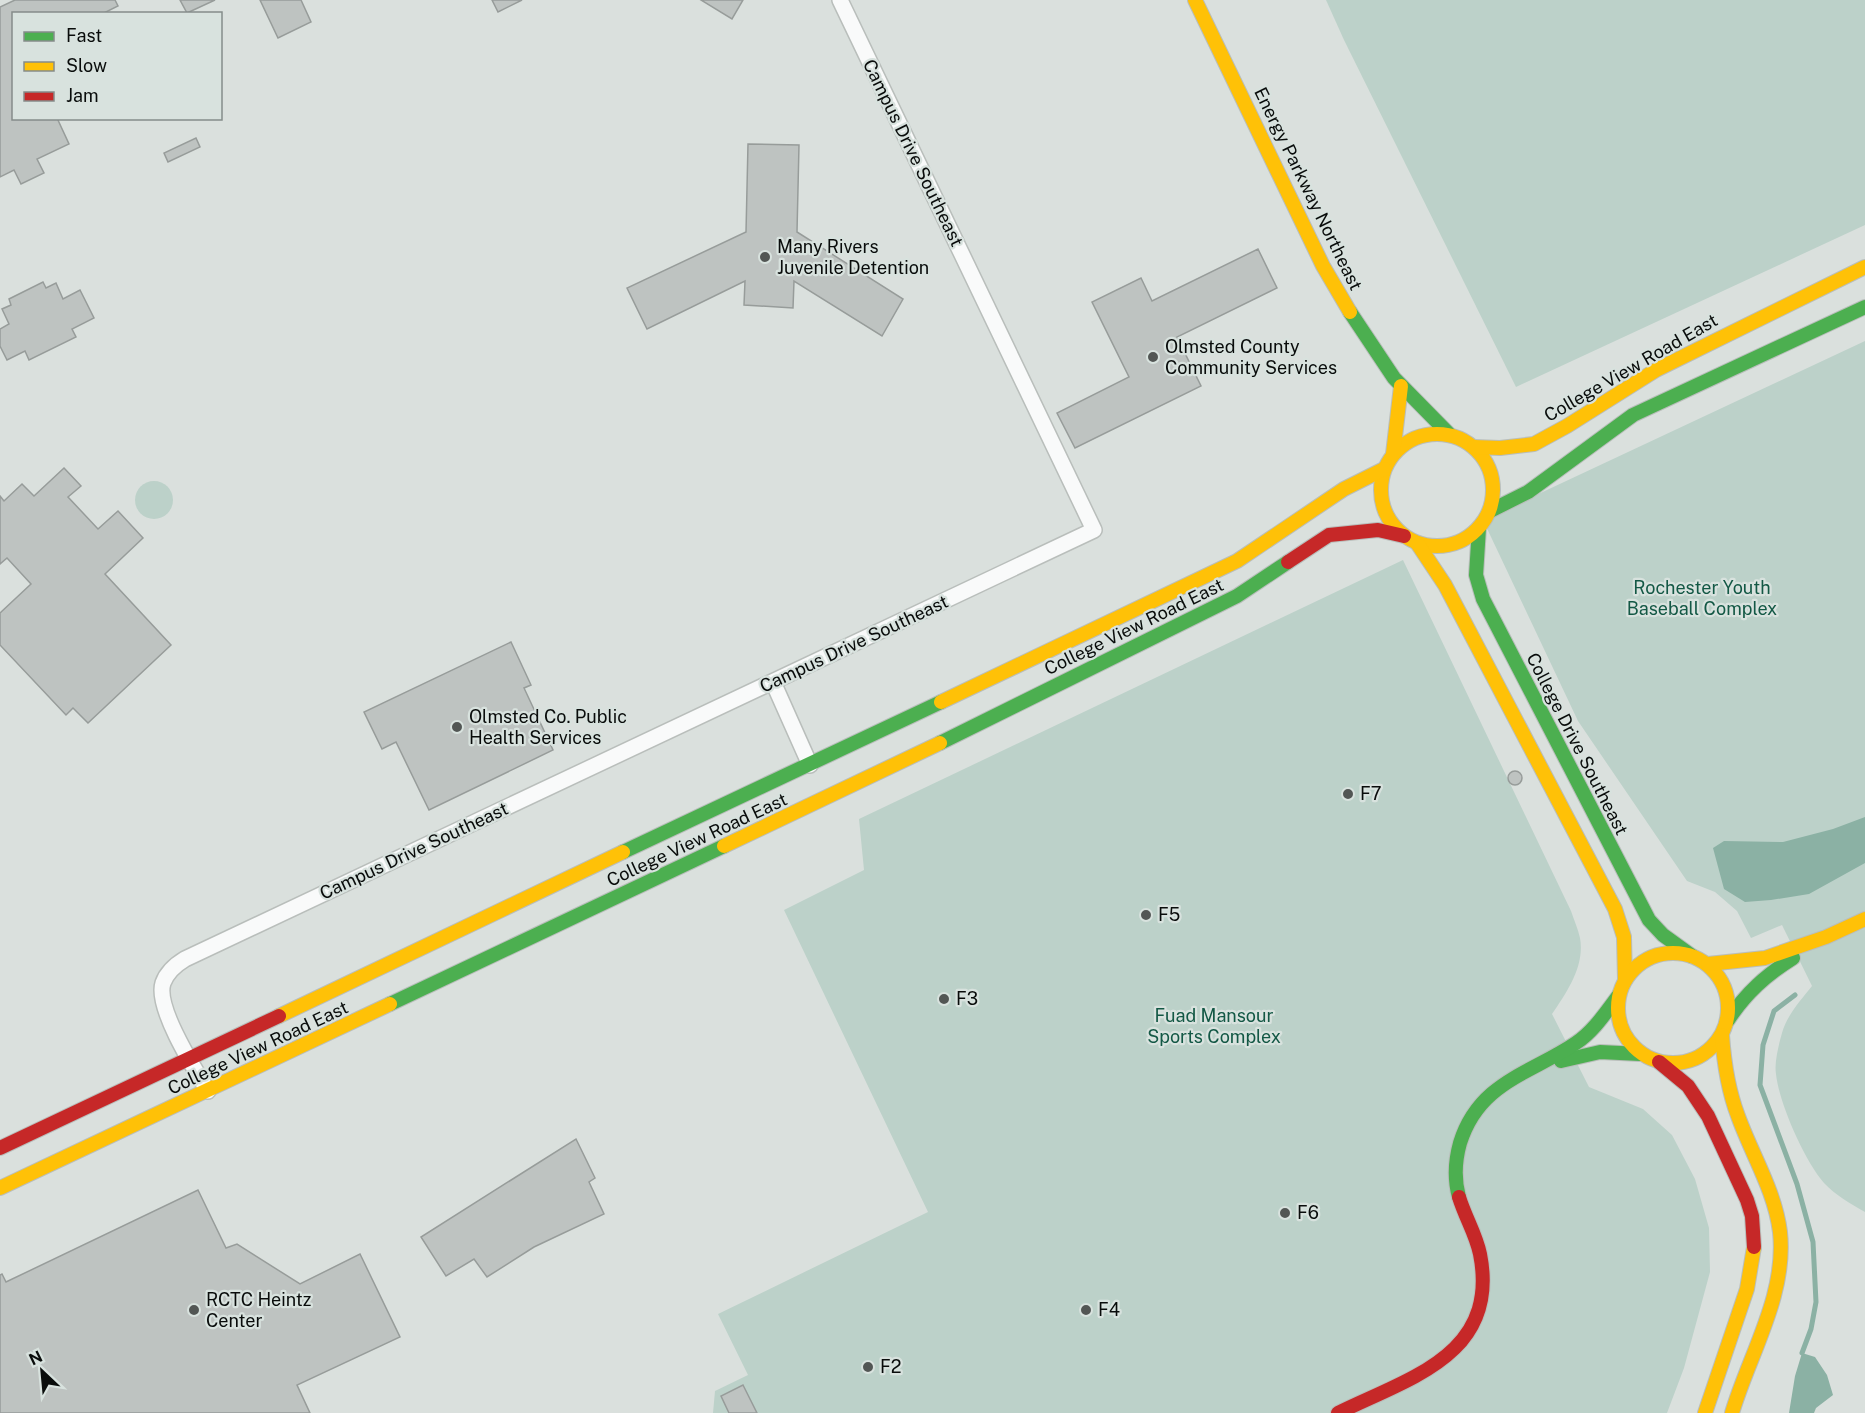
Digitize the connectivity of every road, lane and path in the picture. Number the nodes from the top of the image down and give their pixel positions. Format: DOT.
graph roads {
  1 [pos="840,0"];
  2 [pos="1195,0"];
  3 [pos="1865,267"];
  4 [pos="1865,307"];
  5 [pos="1401,386"];
  6 [pos="1449,434"];
  7 [pos="1474,447"];
  8 [pos="1393,454"];
  9 [pos="1384,469"];
  10 [pos="1490,511"];
  11 [pos="1479,528"];
  12 [pos="1404,536"];
  13 [pos="1418,543"];
  14 [pos="773,682"];
  15 [pos="810,765"];
  16 [pos="1865,919"];
  17 [pos="1826,937"];
  18 [pos="1692,956"];
  19 [pos="1708,964"];
  20 [pos="1625,980"];
  21 [pos="1619,995"];
  22 [pos="1728,1020"];
  23 [pos="1722,1035"];
  24 [pos="1640,1054"];
  25 [pos="188,1058"];
  26 [pos="1659,1062"];
  27 [pos="1514,1077"];
  28 [pos="208,1091"];
  29 [pos="0,1148"];
  30 [pos="0,1188"];
  31 [pos="1338,1413"];
  32 [pos="1705,1413"];
  33 [pos="1732,1413"];
  1 -- 14 [label="street, Campus Drive Southeast"];
  2 -- 5 [label="main road, Energy Parkway Northeast"];
  3 -- 7 [label="main road, College View Road East"];
  4 -- 10 [label="main road"];
  5 -- 6 [label="main road, Energy Parkway Northeast"];
  5 -- 8 [label="main road"];
  6 -- 7 [label="main road"];
  6 -- 8 [label="main road"];
  7 -- 10 [label="main road"];
  8 -- 9 [label="main road"];
  9 -- 12 [label="main road"];
  9 -- 15 [label="main road, College View Road East"];
  10 -- 11 [label="main road"];
  11 -- 13 [label="main road"];
  11 -- 18 [label="main road, College Drive Southeast"];
  12 -- 13 [label="main road"];
  12 -- 28 [label="main road, College View Road East"];
  13 -- 20 [label="main road"];
  14 -- 15 [label="street"];
  14 -- 25 [label="street, Campus Drive Southeast"];
  15 -- 25 [label="main road, College View Road East"];
  16 -- 17 [label="main road"];
  17 -- 19 [label="main road"];
  17 -- 22 [label="main road"];
  18 -- 19 [label="main road"];
  18 -- 20 [label="main road"];
  19 -- 22 [label="main road"];
  20 -- 21 [label="main road"];
  21 -- 24 [label="main road"];
  21 -- 27 [label="main road"];
  22 -- 23 [label="main road"];
  23 -- 26 [label="main road"];
  23 -- 33 [label="main road"];
  24 -- 26 [label="main road"];
  24 -- 27 [label="main road"];
  25 -- 28 [label="street, Campus Drive Southeast"];
  25 -- 29 [label="main road, College View Road East"];
  26 -- 32 [label="main road"];
  27 -- 31 [label="main road"];
  28 -- 30 [label="main road, College View Road East"];
}
